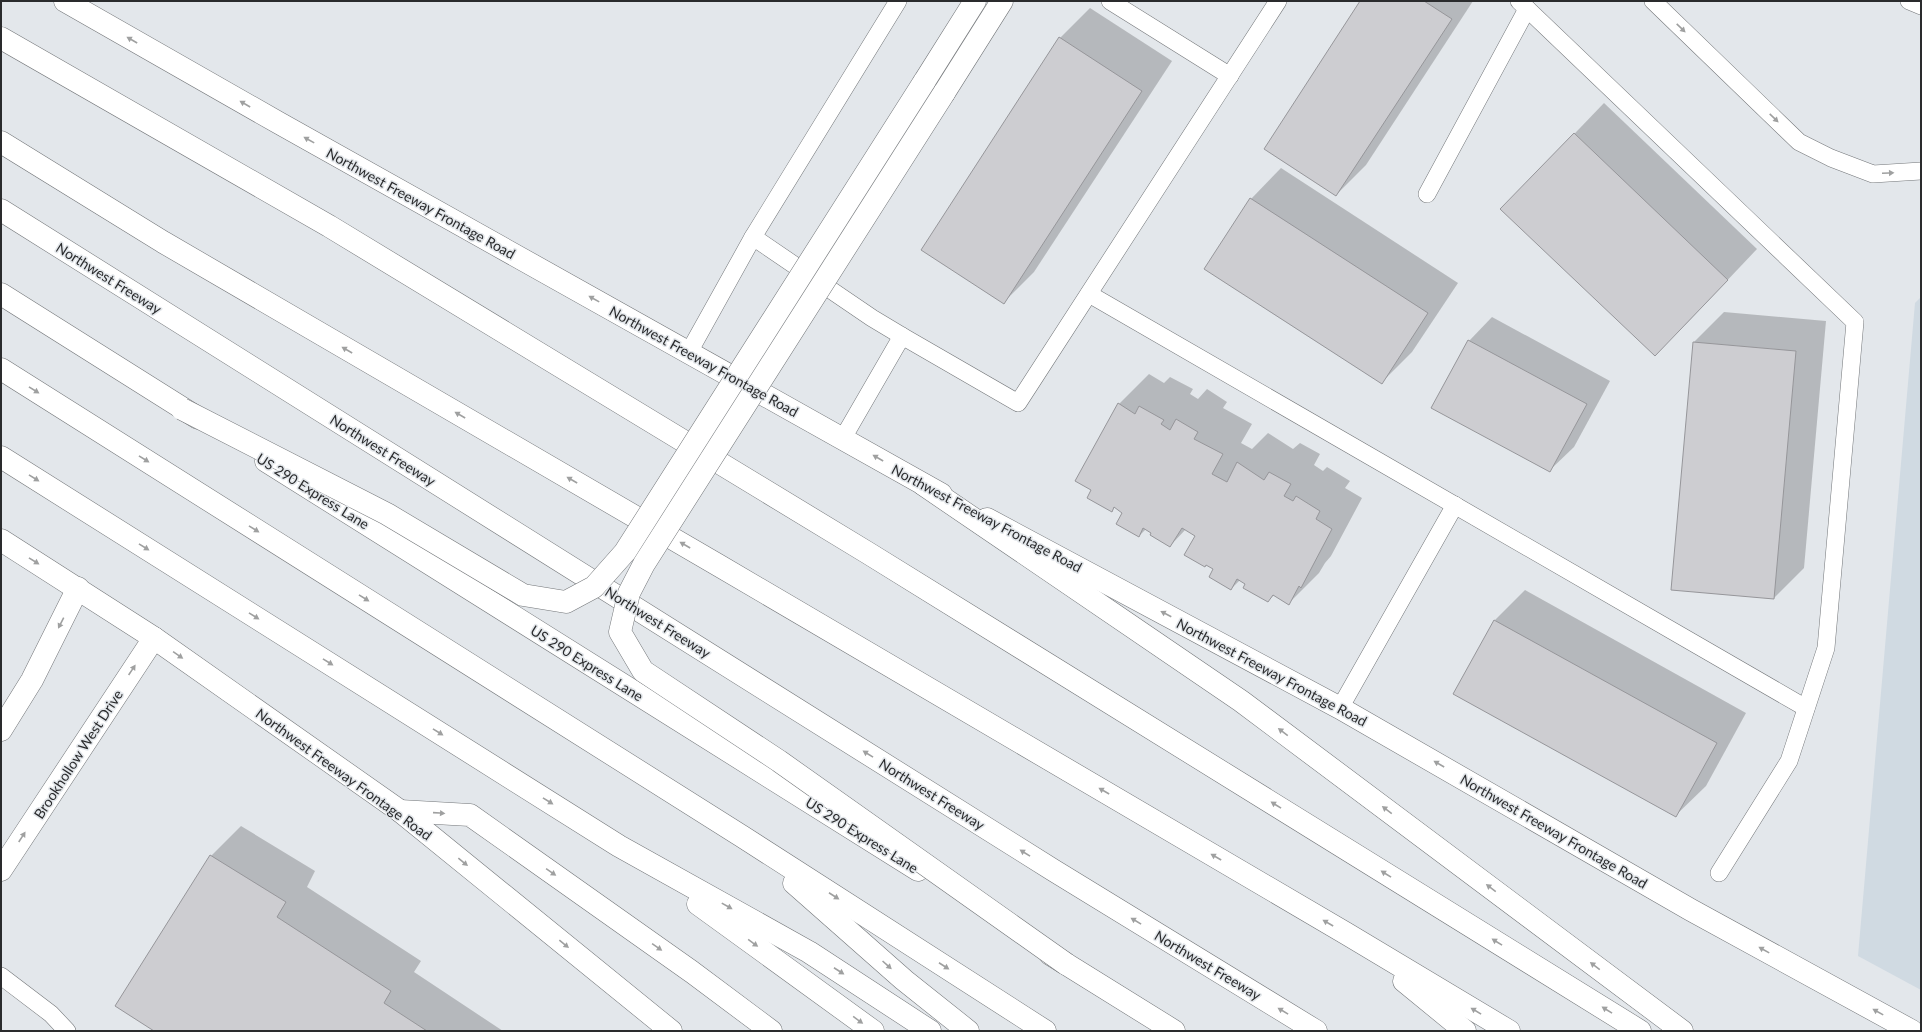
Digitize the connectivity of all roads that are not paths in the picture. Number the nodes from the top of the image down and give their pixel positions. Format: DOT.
graph roads {
  1 [pos="65,1"];
  2 [pos="898,1"];
  3 [pos="975,1"];
  4 [pos="1002,1"];
  5 [pos="1110,1"];
  6 [pos="1278,1"];
  7 [pos="1653,1"];
  8 [pos="1909,1"];
  9 [pos="1523,5"];
  10 [pos="1921,6"];
  11 [pos="1,38"];
  12 [pos="1230,76"];
  13 [pos="1,142"];
  14 [pos="1921,172"];
  15 [pos="1427,194"];
  16 [pos="1,210"];
  17 [pos="753,237"];
  18 [pos="1,294"];
  19 [pos="1089,294"];
  20 [pos="902,336"];
  21 [pos="689,352"];
  22 [pos="1,369"];
  23 [pos="182,409"];
  24 [pos="843,438"];
  25 [pos="1,457"];
  26 [pos="924,485"];
  27 [pos="1455,505"];
  28 [pos="1,540"];
  29 [pos="78,588"];
  30 [pos="154,638"];
  31 [pos="1340,708"];
  32 [pos="1806,708"];
  33 [pos="1,730"];
  34 [pos="400,811"];
  35 [pos="743,837"];
  36 [pos="619,846"];
  37 [pos="1,870"];
  38 [pos="1719,873"];
  39 [pos="1347,934"];
  40 [pos="1066,964"];
  41 [pos="1,976"];
  42 [pos="67,1031"];
  43 [pos="671,1031"];
  44 [pos="771,1031"];
  45 [pos="873,1031"];
  46 [pos="930,1031"];
  47 [pos="968,1031"];
  48 [pos="1045,1031"];
  49 [pos="1174,1031"];
  50 [pos="1316,1031"];
  51 [pos="1465,1031"];
  52 [pos="1509,1031"];
  53 [pos="1640,1031"];
  54 [pos="1682,1031"];
  55 [pos="1912,1031"];
  21 -- 1 [label="main road, Northwest Freeway Frontage Road, one-way"];
  2 -- 17 [label="lane"];
  3 -- 23 [label="main road, bridge"];
  4 -- 40 [label="main road, bridge"];
  5 -- 12 [label="lane"];
  6 -- 12 [label="lane"];
  7 -- 14 [label="lane, one-way"];
  8 -- 10 [label="lane"];
  9 -- 15 [label="lane"];
  9 -- 32 [label="lane"];
  53 -- 11 [label="main road, one-way"];
  12 -- 19 [label="lane"];
  39 -- 13 [label="main road, one-way"];
  50 -- 16 [label="main road, Northwest Freeway, one-way"];
  17 -- 20 [label="lane"];
  17 -- 21 [label="lane"];
  18 -- 23 [label="main road, US 290 Express Lane"];
  19 -- 20 [label="lane"];
  19 -- 27 [label="lane"];
  20 -- 24 [label="lane"];
  21 -- 24 [label="main road, Northwest Freeway Frontage Road"];
  22 -- 35 [label="main road, one-way"];
  23 -- 40 [label="main road, US 290 Express Lane, bridge"];
  26 -- 24 [label="main road, Northwest Freeway Frontage Road, one-way"];
  25 -- 36 [label="main road, one-way"];
  31 -- 26 [label="main road, Northwest Freeway Frontage Road, one-way"];
  54 -- 26 [label="main road, one-way"];
  27 -- 31 [label="lane"];
  27 -- 32 [label="lane"];
  28 -- 29 [label="main road, Northwest Freeway Frontage Road, one-way"];
  29 -- 30 [label="main road, Northwest Freeway Frontage Road"];
  29 -- 33 [label="main road, one-way"];
  30 -- 34 [label="main road, Northwest Freeway Frontage Road, one-way"];
  37 -- 30 [label="main road, Brookhollow West Drive, one-way"];
  55 -- 31 [label="main road, Northwest Freeway Frontage Road, one-way"];
  32 -- 38 [label="lane"];
  34 -- 43 [label="main road, Northwest Freeway Frontage Road, one-way"];
  34 -- 44 [label="main road, one-way"];
  35 -- 47 [label="main road, one-way"];
  35 -- 48 [label="main road, one-way"];
  36 -- 45 [label="main road, one-way"];
  36 -- 46 [label="main road, one-way"];
  39 -- 51 [label="main road"];
  52 -- 39 [label="main road, one-way"];
  40 -- 49 [label="main road, US 290 Express Lane"];
  41 -- 42 [label="lane"];
}
